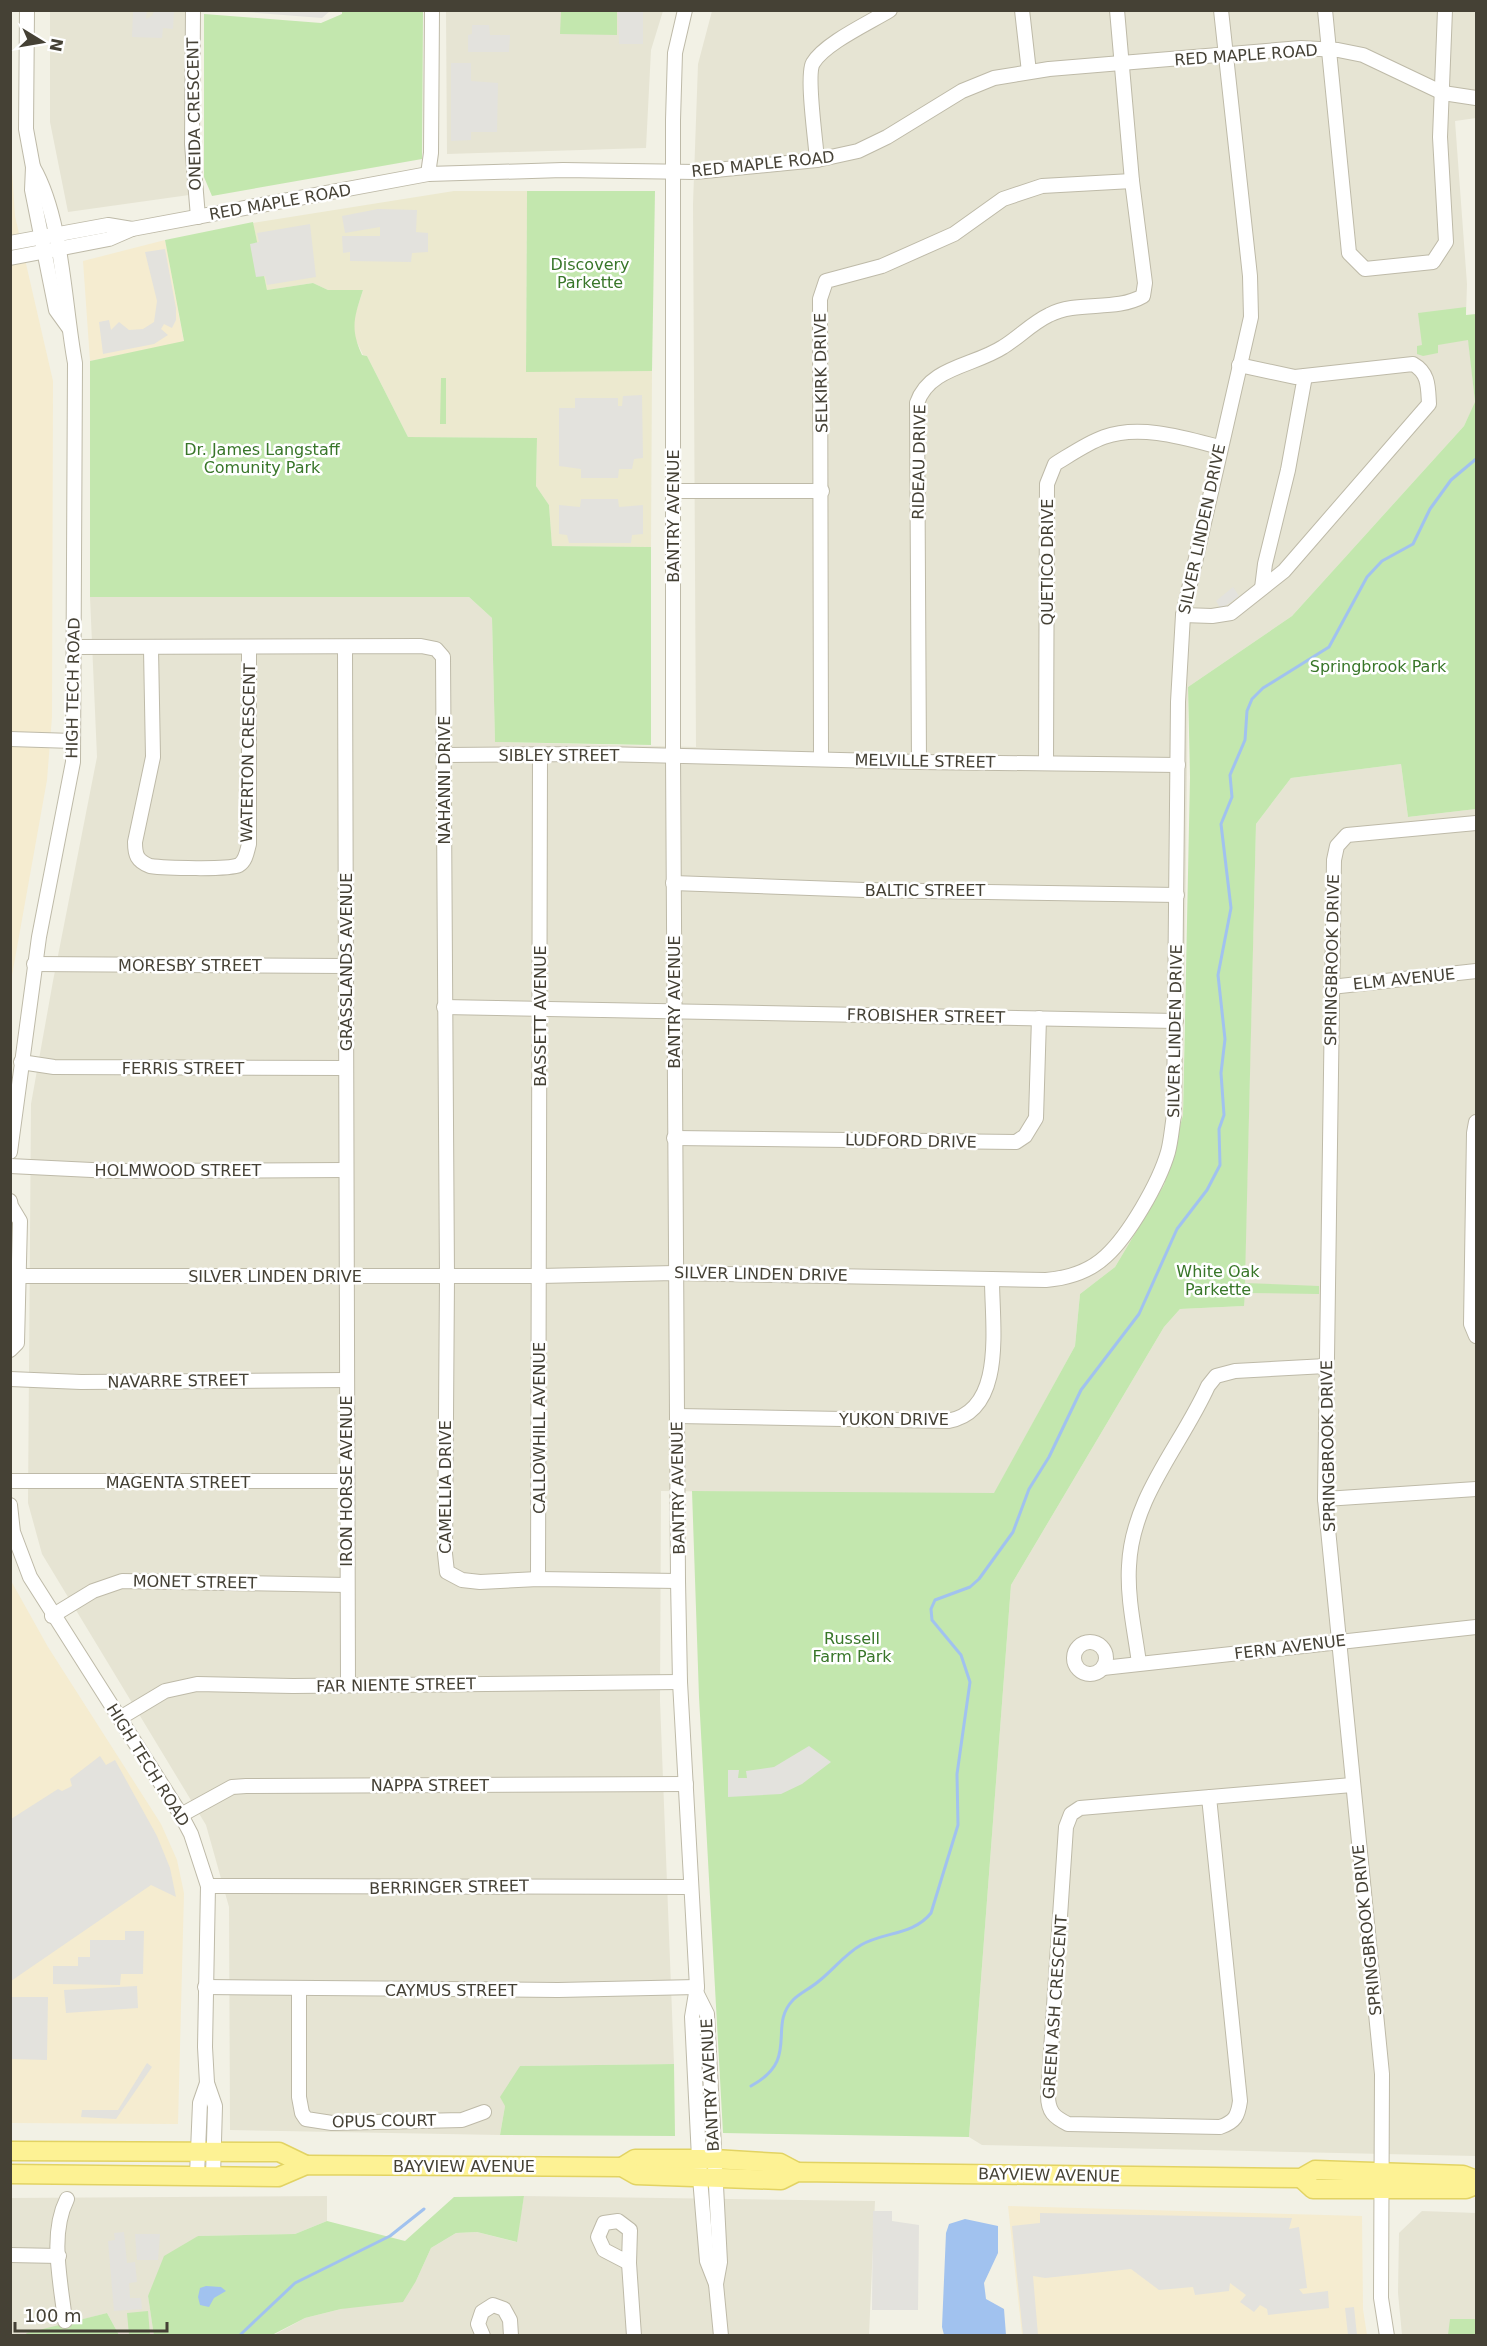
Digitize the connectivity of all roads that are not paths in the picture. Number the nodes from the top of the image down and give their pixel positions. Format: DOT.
graph roads {
  1 [pos="27,10"];
  2 [pos="193,10"];
  3 [pos="432,10"];
  4 [pos="686,10"];
  5 [pos="890,10"];
  6 [pos="1022,10"];
  7 [pos="1117,10"];
  8 [pos="1221,10"];
  9 [pos="1325,10"];
  10 [pos="1445,10"];
  11 [pos="1330,50"];
  12 [pos="1225,56"];
  13 [pos="1123,64"];
  14 [pos="1029,72"];
  15 [pos="1443,93"];
  16 [pos="1476,98"];
  17 [pos="818,160"];
  18 [pos="675,172"];
  19 [pos="428,174"];
  20 [pos="1132,181"];
  21 [pos="198,217"];
  22 [pos="132,229"];
  23 [pos="47,236"];
  24 [pos="10,243"];
  25 [pos="58,250"];
  26 [pos="43,251"];
  27 [pos="10,258"];
  28 [pos="69,328"];
  29 [pos="1239,365"];
  30 [pos="1305,376"];
  31 [pos="1219,447"];
  32 [pos="673,491"];
  33 [pos="822,491"];
  34 [pos="1262,588"];
  35 [pos="1182,615"];
  36 [pos="249,646"];
  37 [pos="73,647"];
  38 [pos="345,647"];
  39 [pos="152,649"];
  40 [pos="10,739"];
  41 [pos="73,741"];
  42 [pos="446,755"];
  43 [pos="540,755"];
  44 [pos="673,756"];
  45 [pos="821,758"];
  46 [pos="919,762"];
  47 [pos="1046,763"];
  48 [pos="1178,765"];
  49 [pos="1476,823"];
  50 [pos="674,883"];
  51 [pos="1177,895"];
  52 [pos="34,964"];
  53 [pos="345,966"];
  54 [pos="1476,971"];
  55 [pos="1331,987"];
  56 [pos="444,1007"];
  57 [pos="540,1009"];
  58 [pos="675,1012"];
  59 [pos="1039,1018"];
  60 [pos="1176,1022"];
  61 [pos="21,1062"];
  62 [pos="346,1068"];
  63 [pos="1476,1122"];
  64 [pos="674,1138"];
  65 [pos="10,1152"];
  66 [pos="10,1166"];
  67 [pos="346,1170"];
  68 [pos="10,1201"];
  69 [pos="11,1206"];
  70 [pos="675,1273"];
  71 [pos="15,1276"];
  72 [pos="447,1276"];
  73 [pos="540,1276"];
  74 [pos="346,1277"];
  75 [pos="992,1280"];
  76 [pos="1476,1336"];
  77 [pos="10,1350"];
  78 [pos="1326,1366"];
  79 [pos="10,1379"];
  80 [pos="346,1380"];
  81 [pos="677,1416"];
  82 [pos="10,1481"];
  83 [pos="346,1481"];
  84 [pos="1476,1489"];
  85 [pos="1325,1499"];
  86 [pos="10,1505"];
  87 [pos="538,1579"];
  88 [pos="678,1581"];
  89 [pos="347,1585"];
  90 [pos="52,1616"];
  91 [pos="1476,1628"];
  92 [pos="1338,1641"];
  93 [pos="1139,1663"];
  94 [pos="1103,1668"];
  95 [pos="680,1682"];
  96 [pos="348,1685"];
  97 [pos="120,1718"];
  98 [pos="686,1784"];
  99 [pos="1352,1785"];
  100 [pos="1209,1797"];
  101 [pos="181,1815"];
  102 [pos="208,1886"];
  103 [pos="690,1887"];
  104 [pos="205,1987"];
  105 [pos="299,1989"];
  106 [pos="697,1990"];
  107 [pos="484,2112"];
  108 [pos="10,2151"];
  109 [pos="206,2151"];
  110 [pos="707,2159"];
  111 [pos="306,2165"];
  112 [pos="622,2167"];
  113 [pos="797,2172"];
  114 [pos="10,2174"];
  115 [pos="205,2175"];
  116 [pos="708,2178"];
  117 [pos="1383,2180"];
  118 [pos="1476,2180"];
  119 [pos="1476,2185"];
  120 [pos="67,2199"];
  121 [pos="10,2255"];
  122 [pos="59,2256"];
  123 [pos="629,2263"];
  124 [pos="65,2321"];
  125 [pos="483,2336"];
  126 [pos="511,2336"];
  127 [pos="634,2336"];
  128 [pos="721,2336"];
  129 [pos="1387,2336"];
  1 -- 23 [label="street, HIGH TECH ROAD"];
  2 -- 21 [label="street, ONEIDA CRESCENT"];
  3 -- 19 [label="street"];
  4 -- 18 [label="street, BANTRY AVENUE"];
  5 -- 17 [label="street"];
  6 -- 14 [label="street"];
  7 -- 13 [label="street, RIDEAU DRIVE"];
  8 -- 12 [label="street, SILVER LINDEN DRIVE"];
  9 -- 11 [label="street"];
  10 -- 15 [label="street"];
  11 -- 12 [label="street, RED MAPLE ROAD"];
  11 -- 15 [label="street, RED MAPLE ROAD"];
  11 -- 15 [label="street"];
  12 -- 13 [label="street, RED MAPLE ROAD"];
  12 -- 29 [label="street, SILVER LINDEN DRIVE"];
  13 -- 14 [label="street, RED MAPLE ROAD"];
  13 -- 20 [label="street, RIDEAU DRIVE"];
  14 -- 17 [label="street, RED MAPLE ROAD"];
  15 -- 16 [label="street, RED MAPLE ROAD"];
  17 -- 18 [label="street, RED MAPLE ROAD"];
  18 -- 19 [label="street, RED MAPLE ROAD"];
  18 -- 32 [label="street, BANTRY AVENUE"];
  19 -- 21 [label="street, RED MAPLE ROAD"];
  20 -- 33 [label="street, SELKIRK DRIVE"];
  20 -- 46 [label="street, RIDEAU DRIVE"];
  21 -- 22 [label="street, RED MAPLE ROAD"];
  22 -- 23 [label="street, RED MAPLE ROAD"];
  22 -- 25 [label="street, RED MAPLE ROAD"];
  23 -- 24 [label="street, RED MAPLE ROAD"];
  23 -- 25 [label="street, HIGH TECH ROAD"];
  23 -- 26 [label="street, HIGH TECH ROAD"];
  25 -- 26 [label="street, RED MAPLE ROAD"];
  25 -- 28 [label="street, HIGH TECH ROAD"];
  26 -- 27 [label="street, RED MAPLE ROAD"];
  26 -- 28 [label="street, HIGH TECH ROAD"];
  28 -- 37 [label="street, HIGH TECH ROAD"];
  29 -- 30 [label="street"];
  29 -- 31 [label="street, SILVER LINDEN DRIVE"];
  30 -- 34 [label="street"];
  30 -- 34 [label="street"];
  31 -- 35 [label="street, SILVER LINDEN DRIVE"];
  31 -- 47 [label="street, QUETICO DRIVE"];
  32 -- 33 [label="street"];
  32 -- 44 [label="street, BANTRY AVENUE"];
  33 -- 45 [label="street, SELKIRK DRIVE"];
  34 -- 35 [label="street"];
  35 -- 48 [label="street, SILVER LINDEN DRIVE"];
  36 -- 38 [label="street, NAHANNI DRIVE"];
  36 -- 39 [label="street, NAHANNI DRIVE"];
  36 -- 39 [label="street, WATERTON CRESCENT"];
  37 -- 39 [label="street, NAHANNI DRIVE"];
  37 -- 41 [label="street, HIGH TECH ROAD"];
  38 -- 42 [label="street, NAHANNI DRIVE"];
  38 -- 53 [label="street, GRASSLANDS AVENUE"];
  40 -- 41 [label="street"];
  41 -- 52 [label="street, HIGH TECH ROAD"];
  42 -- 43 [label="street, SIBLEY STREET"];
  42 -- 56 [label="street, NAHANNI DRIVE"];
  43 -- 44 [label="street, SIBLEY STREET"];
  43 -- 57 [label="street, BASSETT AVENUE"];
  44 -- 45 [label="street, MELVILLE STREET"];
  44 -- 50 [label="street, BANTRY AVENUE"];
  45 -- 46 [label="street, MELVILLE STREET"];
  46 -- 47 [label="street, MELVILLE STREET"];
  47 -- 48 [label="street, MELVILLE STREET"];
  48 -- 51 [label="street, SILVER LINDEN DRIVE"];
  49 -- 55 [label="street, SPRINGBROOK DRIVE"];
  50 -- 51 [label="street, BALTIC STREET"];
  50 -- 58 [label="street, BANTRY AVENUE"];
  51 -- 60 [label="street, SILVER LINDEN DRIVE"];
  52 -- 53 [label="street, MORESBY STREET"];
  52 -- 61 [label="street, HIGH TECH ROAD"];
  53 -- 62 [label="street, GRASSLANDS AVENUE"];
  54 -- 55 [label="street, ELM AVENUE"];
  55 -- 78 [label="street, SPRINGBROOK DRIVE"];
  56 -- 57 [label="street, FROBISHER STREET"];
  56 -- 72 [label="street, NAHANNI DRIVE"];
  57 -- 58 [label="street, FROBISHER STREET"];
  57 -- 73 [label="street, BASSETT AVENUE"];
  58 -- 59 [label="street, FROBISHER STREET"];
  58 -- 64 [label="street, BANTRY AVENUE"];
  59 -- 60 [label="street, FROBISHER STREET"];
  59 -- 64 [label="street, LUDFORD DRIVE"];
  60 -- 75 [label="street, SILVER LINDEN DRIVE"];
  61 -- 62 [label="street, FERRIS STREET"];
  61 -- 65 [label="street, HIGH TECH ROAD"];
  62 -- 67 [label="street, GRASSLANDS AVENUE"];
  63 -- 76 [label="street"];
  64 -- 70 [label="street, BANTRY AVENUE"];
  66 -- 67 [label="street, HOLMWOOD STREET"];
  67 -- 74 [label="street, GRASSLANDS AVENUE"];
  68 -- 69 [label="street"];
  69 -- 71 [label="street"];
  70 -- 73 [label="street, SILVER LINDEN DRIVE"];
  70 -- 75 [label="street, SILVER LINDEN DRIVE"];
  70 -- 81 [label="street, BANTRY AVENUE"];
  71 -- 74 [label="street, SILVER LINDEN DRIVE"];
  71 -- 77 [label="street"];
  72 -- 73 [label="street, SILVER LINDEN DRIVE"];
  72 -- 74 [label="street, SILVER LINDEN DRIVE"];
  72 -- 87 [label="street, CAMELLIA DRIVE"];
  73 -- 87 [label="street, CALLOWHILL AVENUE"];
  74 -- 80 [label="street, IRON HORSE AVENUE"];
  75 -- 81 [label="street, YUKON DRIVE"];
  78 -- 85 [label="street, SPRINGBROOK DRIVE"];
  78 -- 93 [label="street"];
  79 -- 80 [label="street, NAVARRE STREET"];
  80 -- 83 [label="street, IRON HORSE AVENUE"];
  81 -- 88 [label="street, BANTRY AVENUE"];
  82 -- 83 [label="street, MAGENTA STREET"];
  83 -- 89 [label="street, IRON HORSE AVENUE"];
  84 -- 85 [label="street"];
  85 -- 92 [label="street, SPRINGBROOK DRIVE"];
  86 -- 90 [label="street, HIGH TECH ROAD"];
  87 -- 88 [label="street, CAMELLIA DRIVE"];
  88 -- 95 [label="street, BANTRY AVENUE"];
  89 -- 90 [label="street, MONET STREET"];
  89 -- 96 [label="street, IRON HORSE AVENUE"];
  90 -- 97 [label="street, HIGH TECH ROAD"];
  91 -- 92 [label="street, FERN AVENUE"];
  92 -- 93 [label="street, FERN AVENUE"];
  92 -- 99 [label="street, SPRINGBROOK DRIVE"];
  93 -- 94 [label="street, FERN AVENUE"];
  95 -- 96 [label="street, FAR NIENTE STREET"];
  95 -- 98 [label="street, BANTRY AVENUE"];
  96 -- 97 [label="street, FAR NIENTE STREET"];
  97 -- 101 [label="street, HIGH TECH ROAD"];
  98 -- 101 [label="street, NAPPA STREET"];
  98 -- 103 [label="street, BANTRY AVENUE"];
  99 -- 100 [label="street, GREEN ASH CRESCENT"];
  99 -- 117 [label="street, SPRINGBROOK DRIVE"];
  100 -- 100 [label="street, GREEN ASH CRESCENT"];
  101 -- 102 [label="street, HIGH TECH ROAD"];
  102 -- 103 [label="street, BERRINGER STREET"];
  102 -- 104 [label="street, HIGH TECH ROAD"];
  103 -- 106 [label="street, BANTRY AVENUE"];
  104 -- 105 [label="street, CAYMUS STREET"];
  104 -- 109 [label="street, HIGH TECH ROAD"];
  105 -- 106 [label="street, CAYMUS STREET"];
  105 -- 107 [label="street, OPUS COURT"];
  106 -- 110 [label="street, BANTRY AVENUE"];
  108 -- 109 [label="main road, BAYVIEW AVENUE"];
  109 -- 111 [label="main road, BAYVIEW AVENUE"];
  109 -- 115 [label="street, HIGH TECH ROAD"];
  110 -- 112 [label="main road, BAYVIEW AVENUE"];
  110 -- 113 [label="main road, BAYVIEW AVENUE"];
  110 -- 116 [label="street, BANTRY AVENUE"];
  111 -- 112 [label="main road, BAYVIEW AVENUE"];
  111 -- 115 [label="main road, BAYVIEW AVENUE"];
  112 -- 116 [label="main road, BAYVIEW AVENUE"];
  113 -- 116 [label="main road, BAYVIEW AVENUE"];
  113 -- 117 [label="main road, BAYVIEW AVENUE"];
  114 -- 115 [label="main road, BAYVIEW AVENUE"];
  116 -- 128 [label="street, BANTRY AVENUE"];
  117 -- 118 [label="main road, BAYVIEW AVENUE"];
  117 -- 119 [label="main road, BAYVIEW AVENUE"];
  117 -- 129 [label="street, SPRINGBROOK DRIVE"];
  120 -- 122 [label="street"];
  121 -- 122 [label="street"];
  122 -- 124 [label="street"];
  123 -- 127 [label="street"];
  125 -- 126 [label="street"];
}
